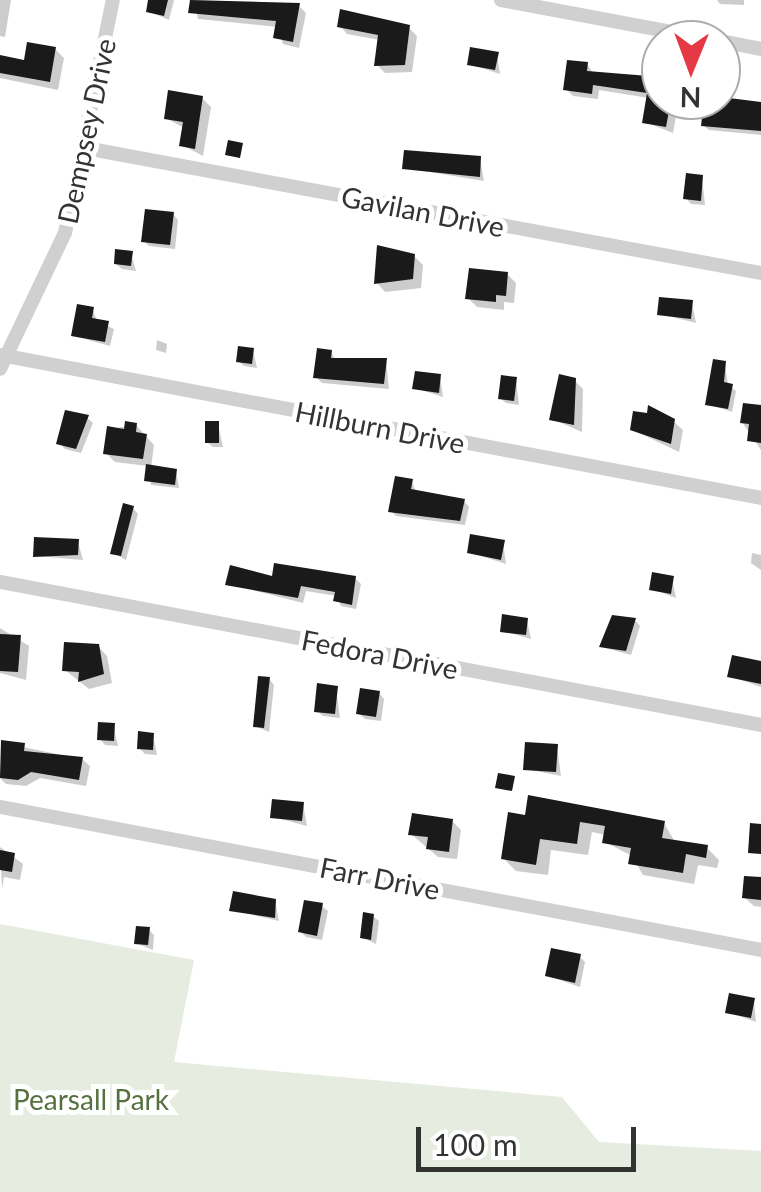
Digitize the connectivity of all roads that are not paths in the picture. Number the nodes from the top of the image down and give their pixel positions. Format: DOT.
graph roads {
  1 [pos="113,0"];
  2 [pos="501,0"];
  3 [pos="641,26"];
  4 [pos="86,148"];
  5 [pos="761,274"];
  6 [pos="2,360"];
  7 [pos="761,498"];
  8 [pos="0,582"];
  9 [pos="761,725"];
  10 [pos="0,807"];
  11 [pos="761,950"];
  1 -- 4 [label="street, Dempsey Drive"];
  2 -- 3 [label="street"];
  4 -- 5 [label="street, Gavilan Drive"];
  4 -- 6 [label="street, Dempsey Drive"];
  6 -- 7 [label="street, Hillburn Drive"];
  8 -- 9 [label="street, Fedora Drive"];
  10 -- 11 [label="street, Farr Drive"];
}
